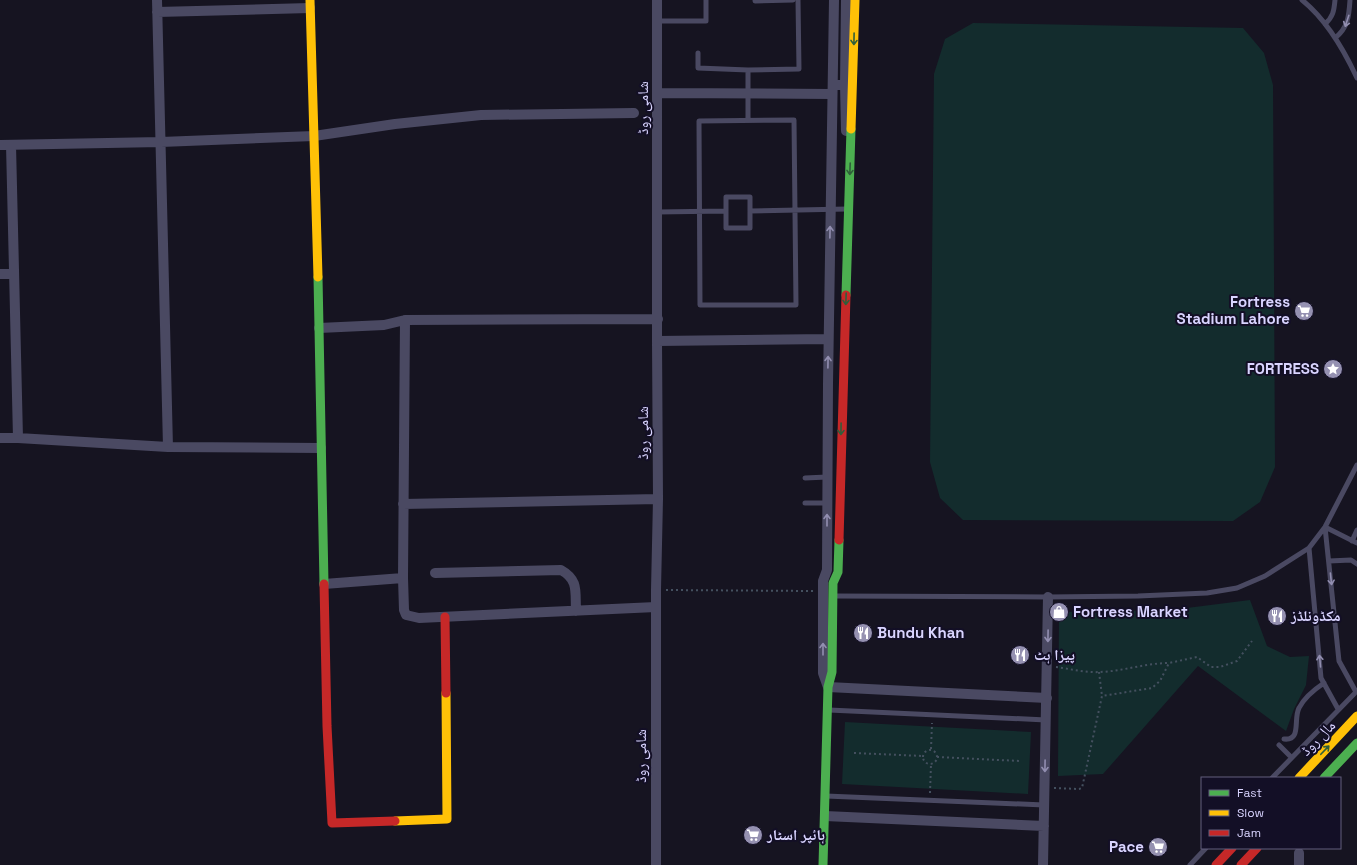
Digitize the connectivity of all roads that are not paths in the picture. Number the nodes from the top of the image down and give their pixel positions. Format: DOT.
graph roads {
  1 [pos="157,0"];
  2 [pos="658,0"];
  3 [pos="706,0"];
  4 [pos="793,0"];
  5 [pos="798,0"];
  6 [pos="834,0"];
  7 [pos="846,0"];
  8 [pos="854,0"];
  9 [pos="1302,0"];
  10 [pos="1335,0"];
  11 [pos="1350,0"];
  12 [pos="755,1"];
  13 [pos="310,4"];
  14 [pos="157,12"];
  15 [pos="658,21"];
  16 [pos="1325,24"];
  17 [pos="1335,38"];
  18 [pos="698,53"];
  19 [pos="748,70"];
  20 [pos="1357,78"];
  21 [pos="844,85"];
  22 [pos="833,90"];
  23 [pos="748,93"];
  24 [pos="658,94"];
  25 [pos="634,113"];
  26 [pos="748,120"];
  27 [pos="314,136"];
  28 [pos="161,142"];
  29 [pos="851,143"];
  30 [pos="0,145"];
  31 [pos="11,145"];
  32 [pos="831,209"];
  33 [pos="849,209"];
  34 [pos="795,210"];
  35 [pos="726,211"];
  36 [pos="750,211"];
  37 [pos="657,212"];
  38 [pos="699,212"];
  39 [pos="0,274"];
  40 [pos="14,274"];
  41 [pos="658,319"];
  42 [pos="405,320"];
  43 [pos="319,328"];
  44 [pos="828,339"];
  45 [pos="657,341"];
  46 [pos="828,384"];
  47 [pos="842,384"];
  48 [pos="0,438"];
  49 [pos="18,438"];
  50 [pos="168,447"];
  51 [pos="321,448"];
  52 [pos="1357,465"];
  53 [pos="827,477"];
  54 [pos="805,478"];
  55 [pos="658,499"];
  56 [pos="805,503"];
  57 [pos="827,503"];
  58 [pos="403,504"];
  59 [pos="1325,527"];
  60 [pos="1357,530"];
  61 [pos="1355,542"];
  62 [pos="1310,548"];
  63 [pos="1329,561"];
  64 [pos="1357,564"];
  65 [pos="435,573"];
  66 [pos="403,578"];
  67 [pos="324,584"];
  68 [pos="833,596"];
  69 [pos="1048,597"];
  70 [pos="656,607"];
  71 [pos="576,610"];
  72 [pos="445,617"];
  73 [pos="1324,683"];
  74 [pos="828,687"];
  75 [pos="1357,691"];
  76 [pos="1047,698"];
  77 [pos="1338,709"];
  78 [pos="828,710"];
  79 [pos="1357,716"];
  80 [pos="1046,720"];
  81 [pos="1284,739"];
  82 [pos="1357,743"];
  83 [pos="1278,745"];
  84 [pos="1292,757"];
  85 [pos="1273,777"];
  86 [pos="1300,777"];
  87 [pos="1325,777"];
  88 [pos="825,796"];
  89 [pos="1045,805"];
  90 [pos="825,816"];
  91 [pos="1044,826"];
  92 [pos="1205,849"];
  93 [pos="1231,849"];
  94 [pos="1256,849"];
  95 [pos="1300,853"];
  96 [pos="656,865"];
  97 [pos="823,865"];
  98 [pos="1043,865"];
  99 [pos="1190,865"];
  100 [pos="1216,865"];
  101 [pos="1241,865"];
  102 [pos="1299,865"];
  1 -- 14 [label="street"];
  2 -- 15 [label="street, شامی روڈ"];
  3 -- 15 [label="lane"];
  4 -- 12 [label="lane"];
  5 -- 19 [label="lane"];
  6 -- 22 [label="street"];
  7 -- 21 [label="street"];
  8 -- 29 [label="street, one-way"];
  9 -- 16 [label="lane"];
  10 -- 16 [label="lane"];
  11 -- 17 [label="lane, one-way"];
  13 -- 14 [label="street"];
  13 -- 27 [label="street"];
  14 -- 28 [label="street"];
  15 -- 24 [label="street, شامی روڈ"];
  16 -- 17 [label="lane"];
  17 -- 20 [label="lane"];
  18 -- 19 [label="lane"];
  19 -- 23 [label="lane"];
  21 -- 22 [label="street"];
  21 -- 29 [label="street"];
  22 -- 23 [label="street"];
  22 -- 32 [label="street"];
  23 -- 24 [label="street"];
  23 -- 26 [label="lane"];
  24 -- 37 [label="street, شامی روڈ"];
  25 -- 27 [label="street"];
  26 -- 34 [label="lane"];
  26 -- 38 [label="lane"];
  27 -- 28 [label="street"];
  27 -- 43 [label="street"];
  28 -- 31 [label="street"];
  28 -- 50 [label="street"];
  29 -- 33 [label="street, one-way"];
  30 -- 31 [label="street"];
  31 -- 40 [label="street"];
  32 -- 33 [label="lane"];
  32 -- 34 [label="lane"];
  44 -- 32 [label="street, one-way"];
  33 -- 47 [label="street, one-way"];
  34 -- 36 [label="lane"];
  34 -- 38 [label="lane"];
  35 -- 36 [label="lane"];
  35 -- 36 [label="lane"];
  35 -- 38 [label="lane"];
  37 -- 38 [label="lane"];
  37 -- 41 [label="street, شامی روڈ"];
  39 -- 40 [label="street"];
  40 -- 49 [label="street"];
  41 -- 42 [label="street"];
  41 -- 45 [label="street, شامی روڈ"];
  42 -- 43 [label="street"];
  42 -- 58 [label="street"];
  43 -- 51 [label="street"];
  44 -- 45 [label="street"];
  46 -- 44 [label="street, one-way"];
  45 -- 55 [label="street, شامی روڈ"];
  46 -- 47 [label="street"];
  46 -- 53 [label="street"];
  47 -- 68 [label="street, one-way"];
  48 -- 49 [label="street"];
  49 -- 50 [label="street"];
  50 -- 51 [label="street"];
  51 -- 67 [label="street"];
  52 -- 59 [label="lane"];
  53 -- 54 [label="lane"];
  53 -- 57 [label="street"];
  55 -- 58 [label="street"];
  55 -- 70 [label="street, شامی روڈ"];
  56 -- 57 [label="lane"];
  74 -- 57 [label="street, one-way"];
  58 -- 66 [label="street"];
  59 -- 61 [label="lane"];
  59 -- 62 [label="lane"];
  59 -- 63 [label="lane"];
  60 -- 61 [label="lane"];
  62 -- 69 [label="lane"];
  73 -- 62 [label="lane, one-way"];
  63 -- 64 [label="lane"];
  63 -- 75 [label="lane, one-way"];
  65 -- 71 [label="street"];
  66 -- 67 [label="street"];
  66 -- 72 [label="street"];
  67 -- 72 [label="street"];
  68 -- 69 [label="lane"];
  68 -- 74 [label="street"];
  69 -- 76 [label="street, one-way"];
  70 -- 71 [label="street"];
  70 -- 96 [label="street, شامی روڈ"];
  71 -- 72 [label="street"];
  73 -- 77 [label="lane"];
  73 -- 81 [label="lane"];
  74 -- 76 [label="street"];
  74 -- 78 [label="street"];
  75 -- 77 [label="lane"];
  76 -- 80 [label="street"];
  77 -- 84 [label="lane"];
  78 -- 80 [label="lane"];
  78 -- 88 [label="street"];
  86 -- 79 [label="street, مال روڈ, one-way"];
  80 -- 89 [label="street, one-way"];
  82 -- 87 [label="street"];
  83 -- 84 [label="lane"];
  84 -- 85 [label="lane"];
  88 -- 89 [label="lane"];
  88 -- 90 [label="street"];
  89 -- 91 [label="street"];
  90 -- 91 [label="street"];
  90 -- 97 [label="street"];
  91 -- 98 [label="street"];
  92 -- 99 [label="lane"];
  93 -- 100 [label="street"];
  94 -- 101 [label="street"];
  95 -- 102 [label="street"];
}
